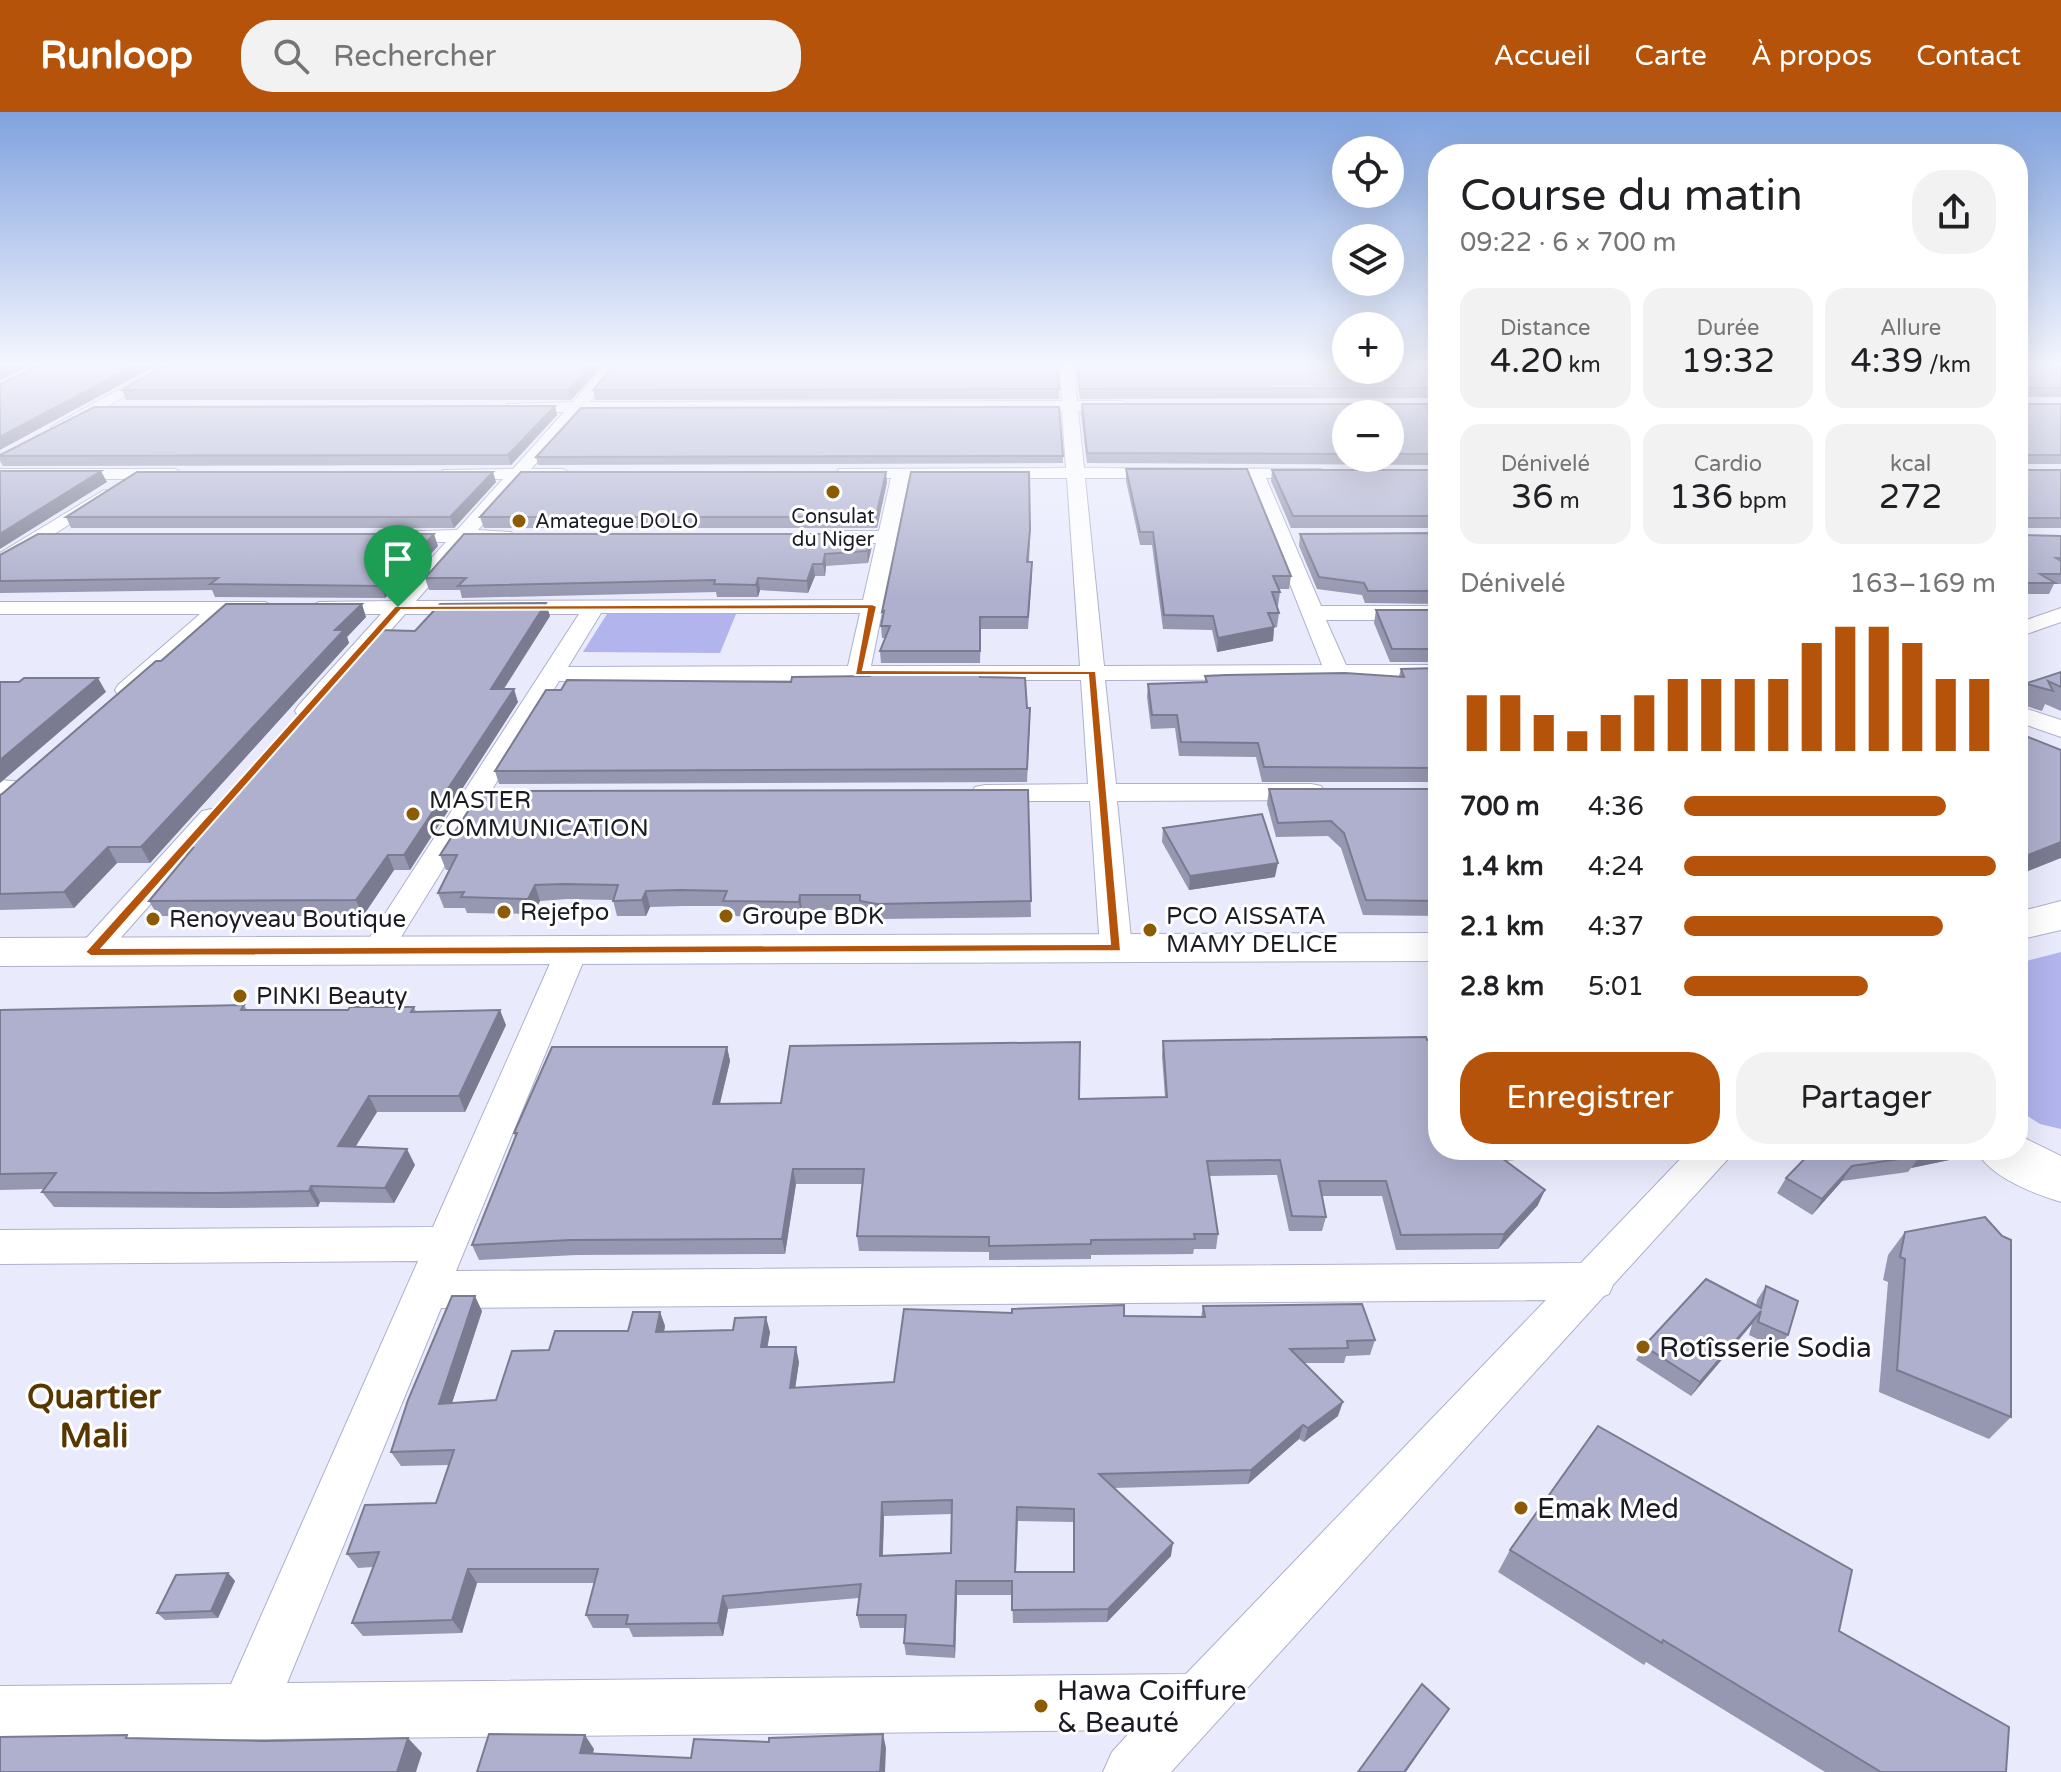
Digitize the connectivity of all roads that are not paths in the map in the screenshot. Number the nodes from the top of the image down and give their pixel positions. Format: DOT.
graph roads {
  1 [pos="547,441"];
  2 [pos="1072,441"];
  3 [pos="821,473"];
  4 [pos="901,473"];
  5 [pos="1075,473"];
  6 [pos="1255,473"];
  7 [pos="1331,473"];
  8 [pos="0,474"];
  9 [pos="137,474"];
  10 [pos="201,474"];
  11 [pos="438,474"];
  12 [pos="518,474"];
  13 [pos="582,474"];
  14 [pos="368,536"];
  15 [pos="462,536"];
  16 [pos="525,536"];
  17 [pos="39,537"];
  18 [pos="70,537"];
  19 [pos="808,537"];
  20 [pos="887,537"];
  21 [pos="0,562"];
  22 [pos="872,606"];
  23 [pos="398,607"];
  24 [pos="594,607"];
  25 [pos="0,608"];
  26 [pos="221,608"];
  27 [pos="1313,613"];
  28 [pos="1428,613"];
  29 [pos="2061,615"];
  30 [pos="2028,627"];
  31 [pos="1337,672"];
  32 [pos="1428,672"];
  33 [pos="858,673"];
  34 [pos="1092,673"];
  35 [pos="552,674"];
  36 [pos="110,692"];
  37 [pos="2028,717"];
  38 [pos="293,726"];
  39 [pos="2061,729"];
  40 [pos="37,769"];
  41 [pos="1342,792"];
  42 [pos="5,793"];
  43 [pos="962,793"];
  44 [pos="1103,793"];
  45 [pos="507,794"];
  46 [pos="476,795"];
  47 [pos="229,797"];
  48 [pos="2061,914"];
  49 [pos="2028,925"];
  50 [pos="1428,947"];
  51 [pos="1116,948"];
  52 [pos="572,950"];
  53 [pos="377,951"];
  54 [pos="0,952"];
  55 [pos="91,952"];
  56 [pos="1704,1160"];
  57 [pos="2021,1160"];
  58 [pos="2061,1181"];
  59 [pos="446,1244"];
  60 [pos="0,1247"];
  61 [pos="1594,1281"];
  62 [pos="427,1290"];
  63 [pos="1197,1702"];
  64 [pos="247,1712"];
  65 [pos="0,1714"];
  66 [pos="1132,1772"];
  1 -- 12 [label="street"];
  2 -- 5 [label="street"];
  3 -- 4 [label="street"];
  4 -- 5 [label="street"];
  4 -- 20 [label="street"];
  5 -- 6 [label="street"];
  5 -- 34 [label="street"];
  6 -- 7 [label="street"];
  6 -- 27 [label="street"];
  8 -- 9 [label="street"];
  9 -- 10 [label="street"];
  9 -- 17 [label="street"];
  11 -- 12 [label="street"];
  12 -- 13 [label="street"];
  12 -- 15 [label="street"];
  14 -- 15 [label="street"];
  15 -- 16 [label="street"];
  15 -- 23 [label="street"];
  17 -- 18 [label="street"];
  17 -- 21 [label="street"];
  19 -- 20 [label="street"];
  20 -- 22 [label="street"];
  22 -- 24 [label="street"];
  22 -- 33 [label="street"];
  23 -- 24 [label="street"];
  23 -- 26 [label="street"];
  23 -- 38 [label="street"];
  24 -- 35 [label="street"];
  25 -- 26 [label="street"];
  26 -- 36 [label="street"];
  27 -- 28 [label="street"];
  27 -- 31 [label="street"];
  29 -- 30 [label="street"];
  31 -- 32 [label="street"];
  31 -- 34 [label="street"];
  33 -- 34 [label="street"];
  33 -- 35 [label="street"];
  34 -- 44 [label="street"];
  35 -- 46 [label="street"];
  37 -- 39 [label="street"];
  40 -- 42 [label="street"];
  41 -- 44 [label="street"];
  43 -- 44 [label="street"];
  44 -- 51 [label="street"];
  45 -- 46 [label="street"];
  46 -- 53 [label="street"];
  47 -- 55 [label="street"];
  48 -- 49 [label="main road"];
  50 -- 51 [label="main road"];
  51 -- 52 [label="main road"];
  52 -- 53 [label="main road"];
  52 -- 59 [label="street"];
  53 -- 55 [label="main road"];
  54 -- 55 [label="main road"];
  56 -- 61 [label="street"];
  57 -- 58 [label="main road"];
  59 -- 60 [label="street"];
  59 -- 62 [label="street"];
  61 -- 62 [label="street"];
  61 -- 63 [label="street"];
  62 -- 64 [label="street"];
  63 -- 64 [label="street"];
  63 -- 66 [label="street"];
  64 -- 65 [label="street"];
}
